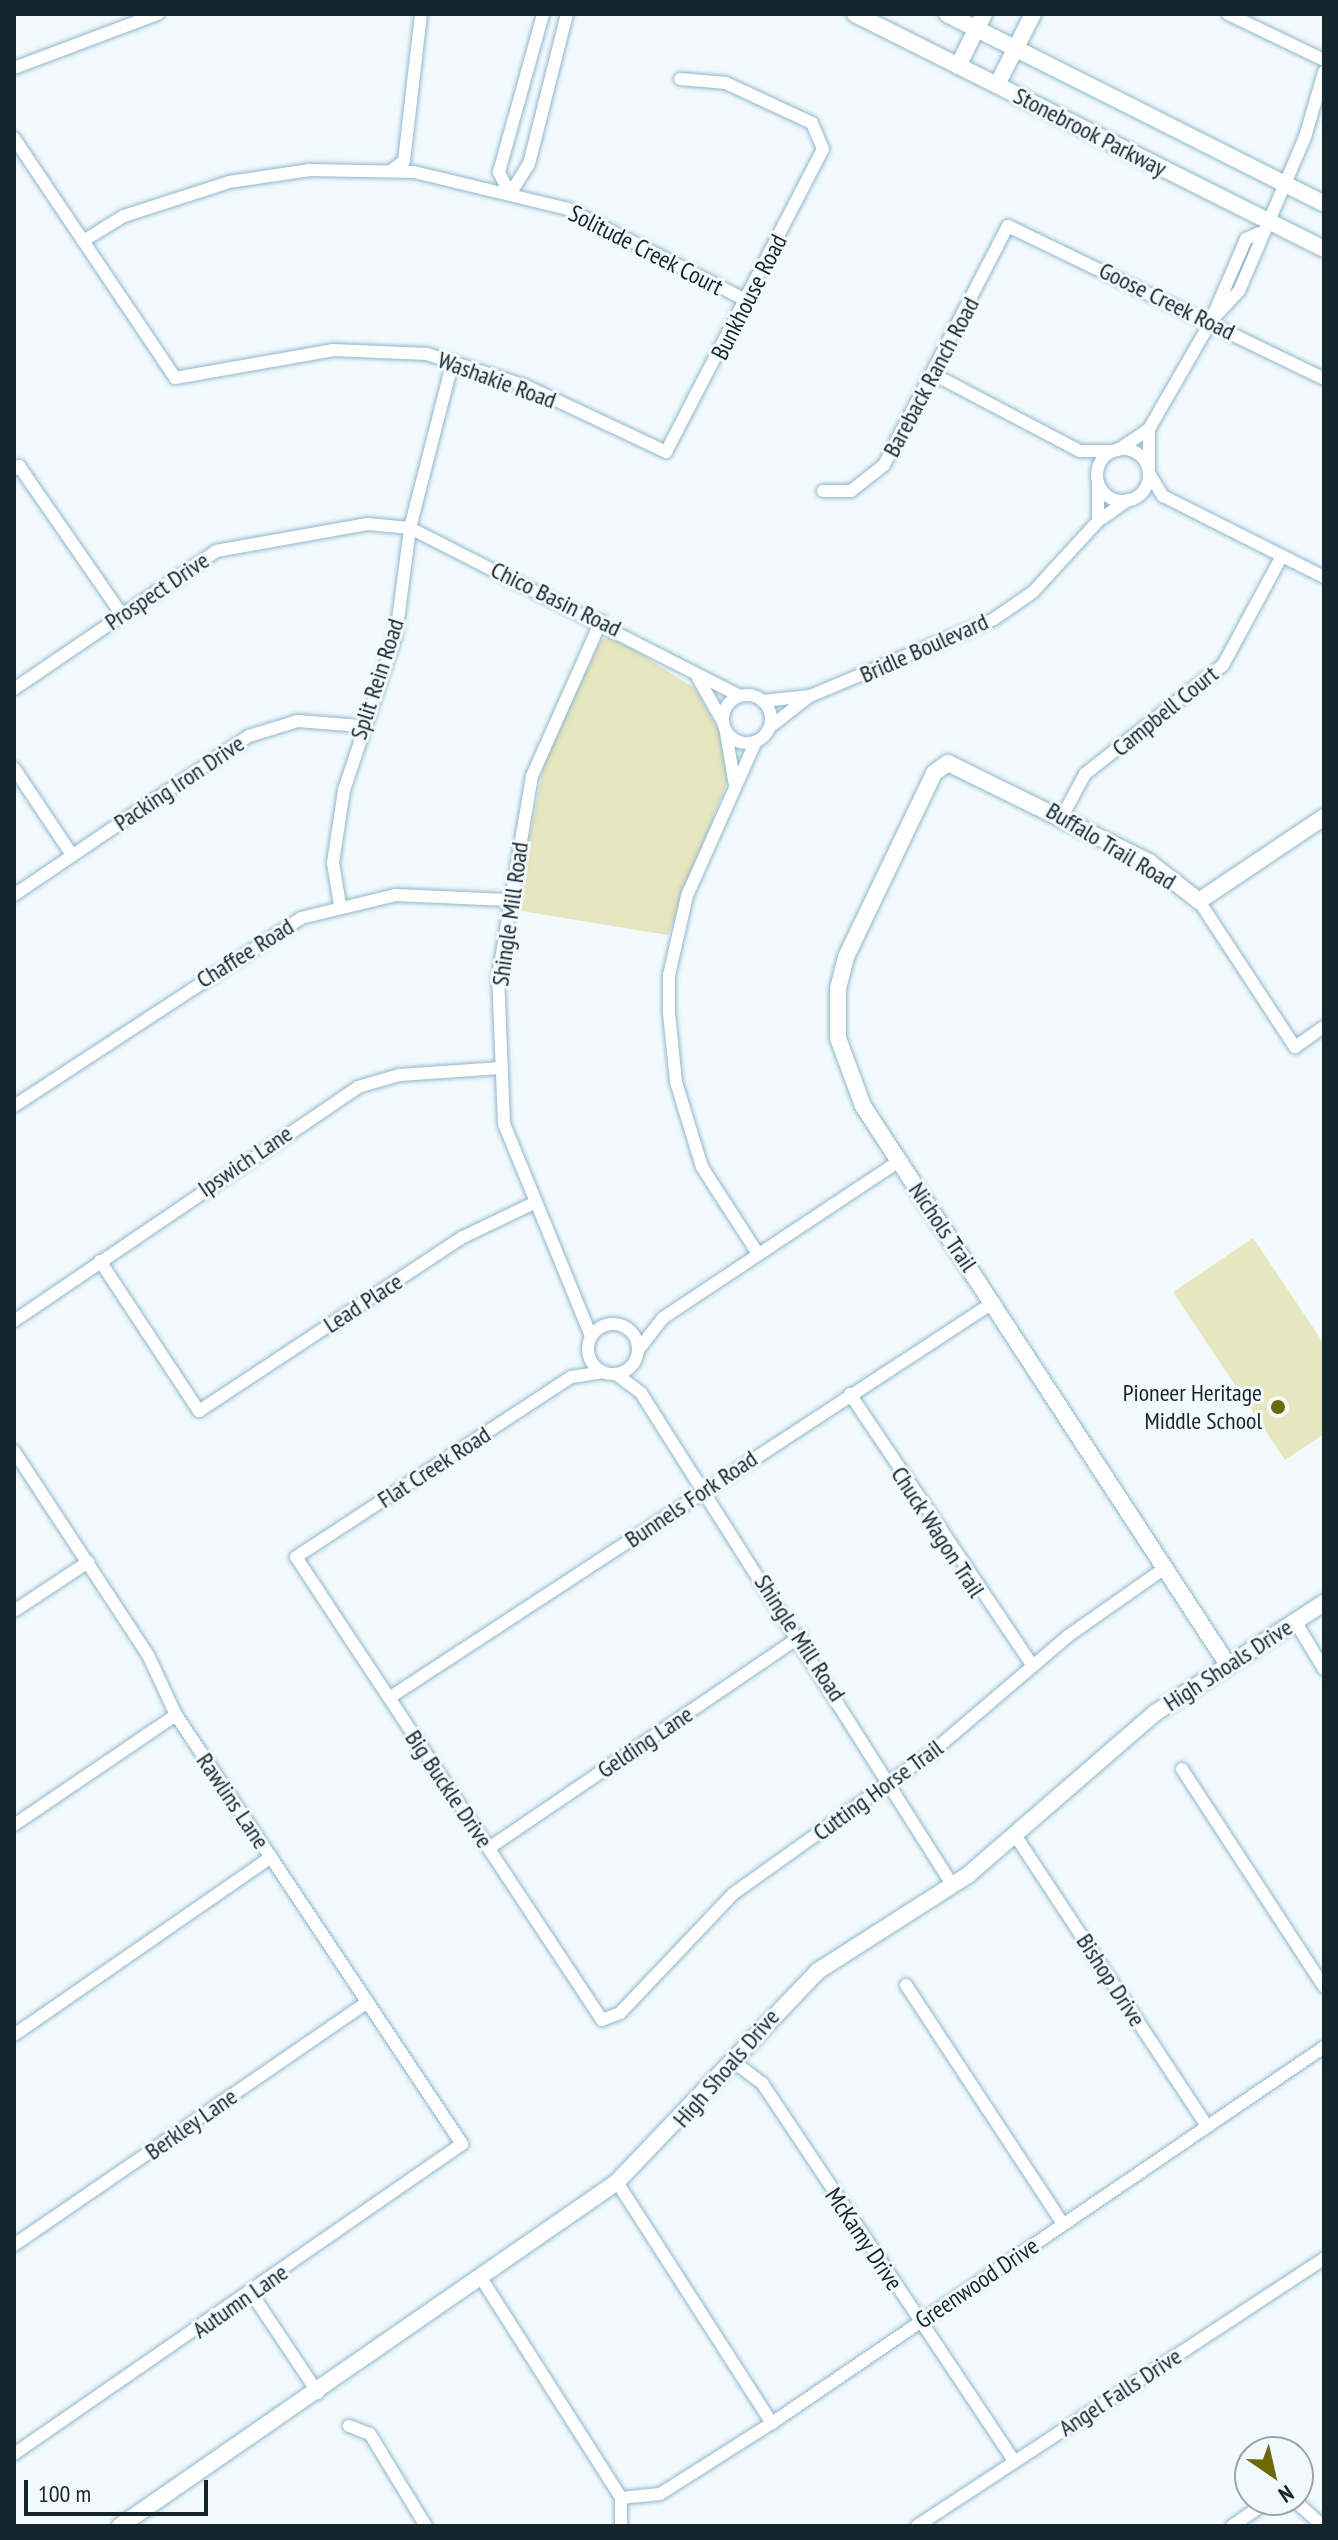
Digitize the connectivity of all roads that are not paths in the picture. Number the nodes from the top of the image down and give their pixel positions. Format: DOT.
graph roads {
  1 [pos="158,14"];
  2 [pos="421,14"];
  3 [pos="543,14"];
  4 [pos="567,14"];
  5 [pos="855,14"];
  6 [pos="947,14"];
  7 [pos="1033,14"];
  8 [pos="1228,14"];
  9 [pos="980,21"];
  10 [pos="1015,49"];
  11 [pos="1324,60"];
  12 [pos="958,66"];
  13 [pos="14,68"];
  14 [pos="1324,72"];
  15 [pos="680,79"];
  16 [pos="997,85"];
  17 [pos="14,138"];
  18 [pos="26,157"];
  19 [pos="14,165"];
  20 [pos="392,170"];
  21 [pos="1283,185"];
  22 [pos="510,194"];
  23 [pos="1324,204"];
  24 [pos="1008,226"];
  25 [pos="1263,226"];
  26 [pos="83,241"];
  27 [pos="1324,249"];
  28 [pos="746,300"];
  29 [pos="1211,321"];
  30 [pos="453,361"];
  31 [pos="935,375"];
  32 [pos="1324,379"];
  33 [pos="1149,429"];
  34 [pos="1080,451"];
  35 [pos="1116,451"];
  36 [pos="666,452"];
  37 [pos="16,467"];
  38 [pos="1149,472"];
  39 [pos="1098,479"];
  40 [pos="823,491"];
  41 [pos="1163,496"];
  42 [pos="1130,500"];
  43 [pos="1098,521"];
  44 [pos="410,528"];
  45 [pos="1282,556"];
  46 [pos="1324,577"];
  47 [pos="122,615"];
  48 [pos="601,621"];
  49 [pos="698,678"];
  50 [pos="14,689"];
  51 [pos="740,696"];
  52 [pos="810,696"];
  53 [pos="763,701"];
  54 [pos="722,720"];
  55 [pos="361,726"];
  56 [pos="770,727"];
  57 [pos="726,733"];
  58 [pos="755,743"];
  59 [pos="948,763"];
  60 [pos="14,768"];
  61 [pos="735,785"];
  62 [pos="1063,815"];
  63 [pos="1324,817"];
  64 [pos="72,855"];
  65 [pos="14,895"];
  66 [pos="508,900"];
  67 [pos="1199,901"];
  68 [pos="340,905"];
  69 [pos="1324,1027"];
  70 [pos="502,1068"];
  71 [pos="14,1106"];
  72 [pos="899,1161"];
  73 [pos="532,1204"];
  74 [pos="758,1254"];
  75 [pos="100,1261"];
  76 [pos="583,1301"];
  77 [pos="994,1302"];
  78 [pos="663,1318"];
  79 [pos="14,1321"];
  80 [pos="618,1324"];
  81 [pos="589,1340"];
  82 [pos="636,1356"];
  83 [pos="609,1373"];
  84 [pos="571,1377"];
  85 [pos="641,1393"];
  86 [pos="850,1394"];
  87 [pos="14,1451"];
  88 [pos="705,1490"];
  89 [pos="296,1557"];
  90 [pos="88,1562"];
  91 [pos="1166,1567"];
  92 [pos="1324,1603"];
  93 [pos="14,1611"];
  94 [pos="1295,1621"];
  95 [pos="801,1636"];
  96 [pos="1228,1665"];
  97 [pos="1033,1666"];
  98 [pos="1324,1669"];
  99 [pos="389,1698"];
  100 [pos="176,1715"];
  101 [pos="1182,1769"];
  102 [pos="886,1786"];
  103 [pos="14,1825"];
  104 [pos="1015,1835"];
  105 [pos="489,1848"];
  106 [pos="271,1857"];
  107 [pos="953,1886"];
  108 [pos="906,1985"];
  109 [pos="1324,1987"];
  110 [pos="367,2002"];
  111 [pos="602,2020"];
  112 [pos="14,2035"];
  113 [pos="1324,2047"];
  114 [pos="734,2062"];
  115 [pos="1207,2126"];
  116 [pos="462,2144"];
  117 [pos="617,2182"];
  118 [pos="1063,2224"];
  119 [pos="14,2245"];
  120 [pos="1324,2259"];
  121 [pos="483,2281"];
  122 [pos="252,2294"];
  123 [pos="919,2322"];
  124 [pos="318,2393"];
  125 [pos="772,2423"];
  126 [pos="349,2426"];
  127 [pos="14,2454"];
  128 [pos="1014,2461"];
  129 [pos="621,2498"];
  130 [pos="120,2526"];
  131 [pos="426,2526"];
  132 [pos="621,2526"];
  133 [pos="917,2526"];
  1 -- 13 [label="street"];
  2 -- 20 [label="street"];
  3 -- 22 [label="street"];
  4 -- 22 [label="street"];
  5 -- 12 [label="street, Stonebrook Parkway"];
  6 -- 9 [label="street, Stonebrook Parkway"];
  7 -- 10 [label="street"];
  8 -- 11 [label="street"];
  9 -- 10 [label="street, Stonebrook Parkway"];
  9 -- 12 [label="street"];
  10 -- 16 [label="street"];
  10 -- 21 [label="street, Stonebrook Parkway"];
  12 -- 16 [label="street, Stonebrook Parkway"];
  14 -- 21 [label="street"];
  15 -- 28 [label="street, Bunkhouse Road"];
  16 -- 25 [label="street, Stonebrook Parkway"];
  17 -- 18 [label="street"];
  18 -- 19 [label="street"];
  18 -- 26 [label="street"];
  20 -- 22 [label="street, Solitude Creek Court"];
  20 -- 26 [label="street, Solitude Creek Court"];
  21 -- 23 [label="street, Stonebrook Parkway"];
  21 -- 25 [label="street"];
  22 -- 28 [label="street, Solitude Creek Court"];
  24 -- 29 [label="street, Goose Creek Road"];
  24 -- 31 [label="street, Bareback Ranch Road"];
  25 -- 27 [label="street, Stonebrook Parkway"];
  25 -- 29 [label="street"];
  25 -- 29 [label="street"];
  26 -- 30 [label="street, Washakie Road"];
  28 -- 36 [label="street, Bunkhouse Road"];
  29 -- 32 [label="street, Goose Creek Road"];
  29 -- 33 [label="street"];
  30 -- 36 [label="street, Washakie Road"];
  30 -- 44 [label="street, Split Rein Road"];
  31 -- 34 [label="street"];
  31 -- 40 [label="street, Bareback Ranch Road"];
  33 -- 35 [label="street"];
  33 -- 38 [label="street"];
  34 -- 35 [label="street"];
  34 -- 39 [label="street"];
  35 -- 38 [label="street"];
  35 -- 39 [label="street"];
  37 -- 47 [label="street"];
  38 -- 41 [label="street"];
  38 -- 42 [label="street"];
  39 -- 42 [label="street"];
  39 -- 43 [label="street"];
  41 -- 42 [label="street"];
  41 -- 45 [label="street"];
  42 -- 43 [label="street, Bridle Boulevard"];
  43 -- 52 [label="street, Bridle Boulevard"];
  44 -- 47 [label="street, Prospect Drive"];
  44 -- 48 [label="street, Chico Basin Road"];
  44 -- 55 [label="street, Split Rein Road"];
  45 -- 46 [label="street"];
  45 -- 62 [label="street, Campbell Court"];
  47 -- 50 [label="street, Prospect Drive"];
  48 -- 49 [label="street, Chico Basin Road"];
  48 -- 66 [label="street, Shingle Mill Road"];
  49 -- 51 [label="street, Chico Basin Road"];
  49 -- 54 [label="street, Chico Basin Road"];
  51 -- 53 [label="street"];
  51 -- 54 [label="street"];
  52 -- 53 [label="street, Bridle Boulevard"];
  52 -- 56 [label="street, Bridle Boulevard"];
  53 -- 56 [label="street"];
  54 -- 57 [label="street"];
  55 -- 64 [label="street, Packing Iron Drive"];
  55 -- 68 [label="street, Split Rein Road"];
  56 -- 58 [label="street"];
  57 -- 58 [label="street"];
  57 -- 61 [label="street"];
  58 -- 61 [label="street"];
  59 -- 62 [label="street, Buffalo Trail Road"];
  59 -- 72 [label="street, Nichols Trail"];
  60 -- 64 [label="street"];
  61 -- 74 [label="street"];
  62 -- 67 [label="street, Buffalo Trail Road"];
  63 -- 67 [label="street"];
  64 -- 65 [label="street, Packing Iron Drive"];
  66 -- 68 [label="street, Chaffee Road"];
  66 -- 70 [label="street, Shingle Mill Road"];
  67 -- 69 [label="street, Buffalo Trail Road"];
  68 -- 71 [label="street, Chaffee Road"];
  70 -- 73 [label="street, Shingle Mill Road"];
  70 -- 75 [label="street, Ipswich Lane"];
  72 -- 74 [label="street"];
  72 -- 77 [label="street, Nichols Trail"];
  73 -- 75 [label="street, Lead Place"];
  73 -- 76 [label="street, Shingle Mill Road"];
  74 -- 78 [label="street"];
  75 -- 79 [label="street, Ipswich Lane"];
  76 -- 80 [label="street, Shingle Mill Road"];
  76 -- 81 [label="street, Shingle Mill Road"];
  77 -- 86 [label="street, Bunnels Fork Road"];
  77 -- 91 [label="street, Nichols Trail"];
  78 -- 80 [label="street"];
  78 -- 82 [label="street"];
  80 -- 81 [label="street"];
  80 -- 82 [label="street, Shingle Mill Road"];
  81 -- 83 [label="street, Shingle Mill Road"];
  81 -- 84 [label="street, Flat Creek Road"];
  82 -- 83 [label="street"];
  82 -- 85 [label="street, Shingle Mill Road"];
  83 -- 84 [label="street, Flat Creek Road"];
  83 -- 85 [label="street, Shingle Mill Road"];
  84 -- 89 [label="street, Flat Creek Road"];
  85 -- 88 [label="street, Shingle Mill Road"];
  86 -- 88 [label="street, Bunnels Fork Road"];
  86 -- 97 [label="street, Chuck Wagon Trail"];
  87 -- 90 [label="street, Rawlins Lane"];
  88 -- 95 [label="street, Shingle Mill Road"];
  88 -- 99 [label="street, Bunnels Fork Road"];
  89 -- 99 [label="street, Big Buckle Drive"];
  90 -- 93 [label="street"];
  90 -- 100 [label="street, Rawlins Lane"];
  91 -- 96 [label="street, Nichols Trail"];
  91 -- 97 [label="street, Cutting Horse Trail"];
  92 -- 94 [label="street, High Shoals Drive"];
  94 -- 96 [label="street, High Shoals Drive"];
  94 -- 98 [label="street"];
  95 -- 102 [label="street, Shingle Mill Road"];
  95 -- 105 [label="street, Gelding Lane"];
  96 -- 104 [label="street, High Shoals Drive"];
  97 -- 102 [label="street, Cutting Horse Trail"];
  99 -- 105 [label="street, Big Buckle Drive"];
  100 -- 103 [label="street"];
  100 -- 106 [label="street, Rawlins Lane"];
  101 -- 109 [label="street"];
  102 -- 107 [label="street, Shingle Mill Road"];
  102 -- 111 [label="street, Cutting Horse Trail"];
  104 -- 107 [label="street, High Shoals Drive"];
  104 -- 115 [label="street, Bishop Drive"];
  105 -- 111 [label="street, Big Buckle Drive"];
  106 -- 110 [label="street, Rawlins Lane"];
  106 -- 112 [label="street"];
  107 -- 114 [label="street, High Shoals Drive"];
  108 -- 118 [label="street"];
  110 -- 116 [label="street, Rawlins Lane"];
  110 -- 119 [label="street, Berkley Lane"];
  113 -- 115 [label="street, Greenwood Drive"];
  114 -- 117 [label="street, High Shoals Drive"];
  114 -- 123 [label="street, McKamy Drive"];
  115 -- 118 [label="street, Greenwood Drive"];
  116 -- 122 [label="street, Autumn Lane"];
  117 -- 121 [label="street, High Shoals Drive"];
  117 -- 125 [label="street"];
  118 -- 123 [label="street, Greenwood Drive"];
  120 -- 128 [label="street, Angel Falls Drive"];
  121 -- 124 [label="street, High Shoals Drive"];
  121 -- 129 [label="street"];
  122 -- 124 [label="street"];
  122 -- 127 [label="street, Autumn Lane"];
  123 -- 125 [label="street, Greenwood Drive"];
  123 -- 128 [label="street, McKamy Drive"];
  124 -- 130 [label="street, High Shoals Drive"];
  125 -- 129 [label="street, Greenwood Drive"];
  126 -- 131 [label="street"];
  128 -- 133 [label="street, Angel Falls Drive"];
  129 -- 132 [label="street"];
}
